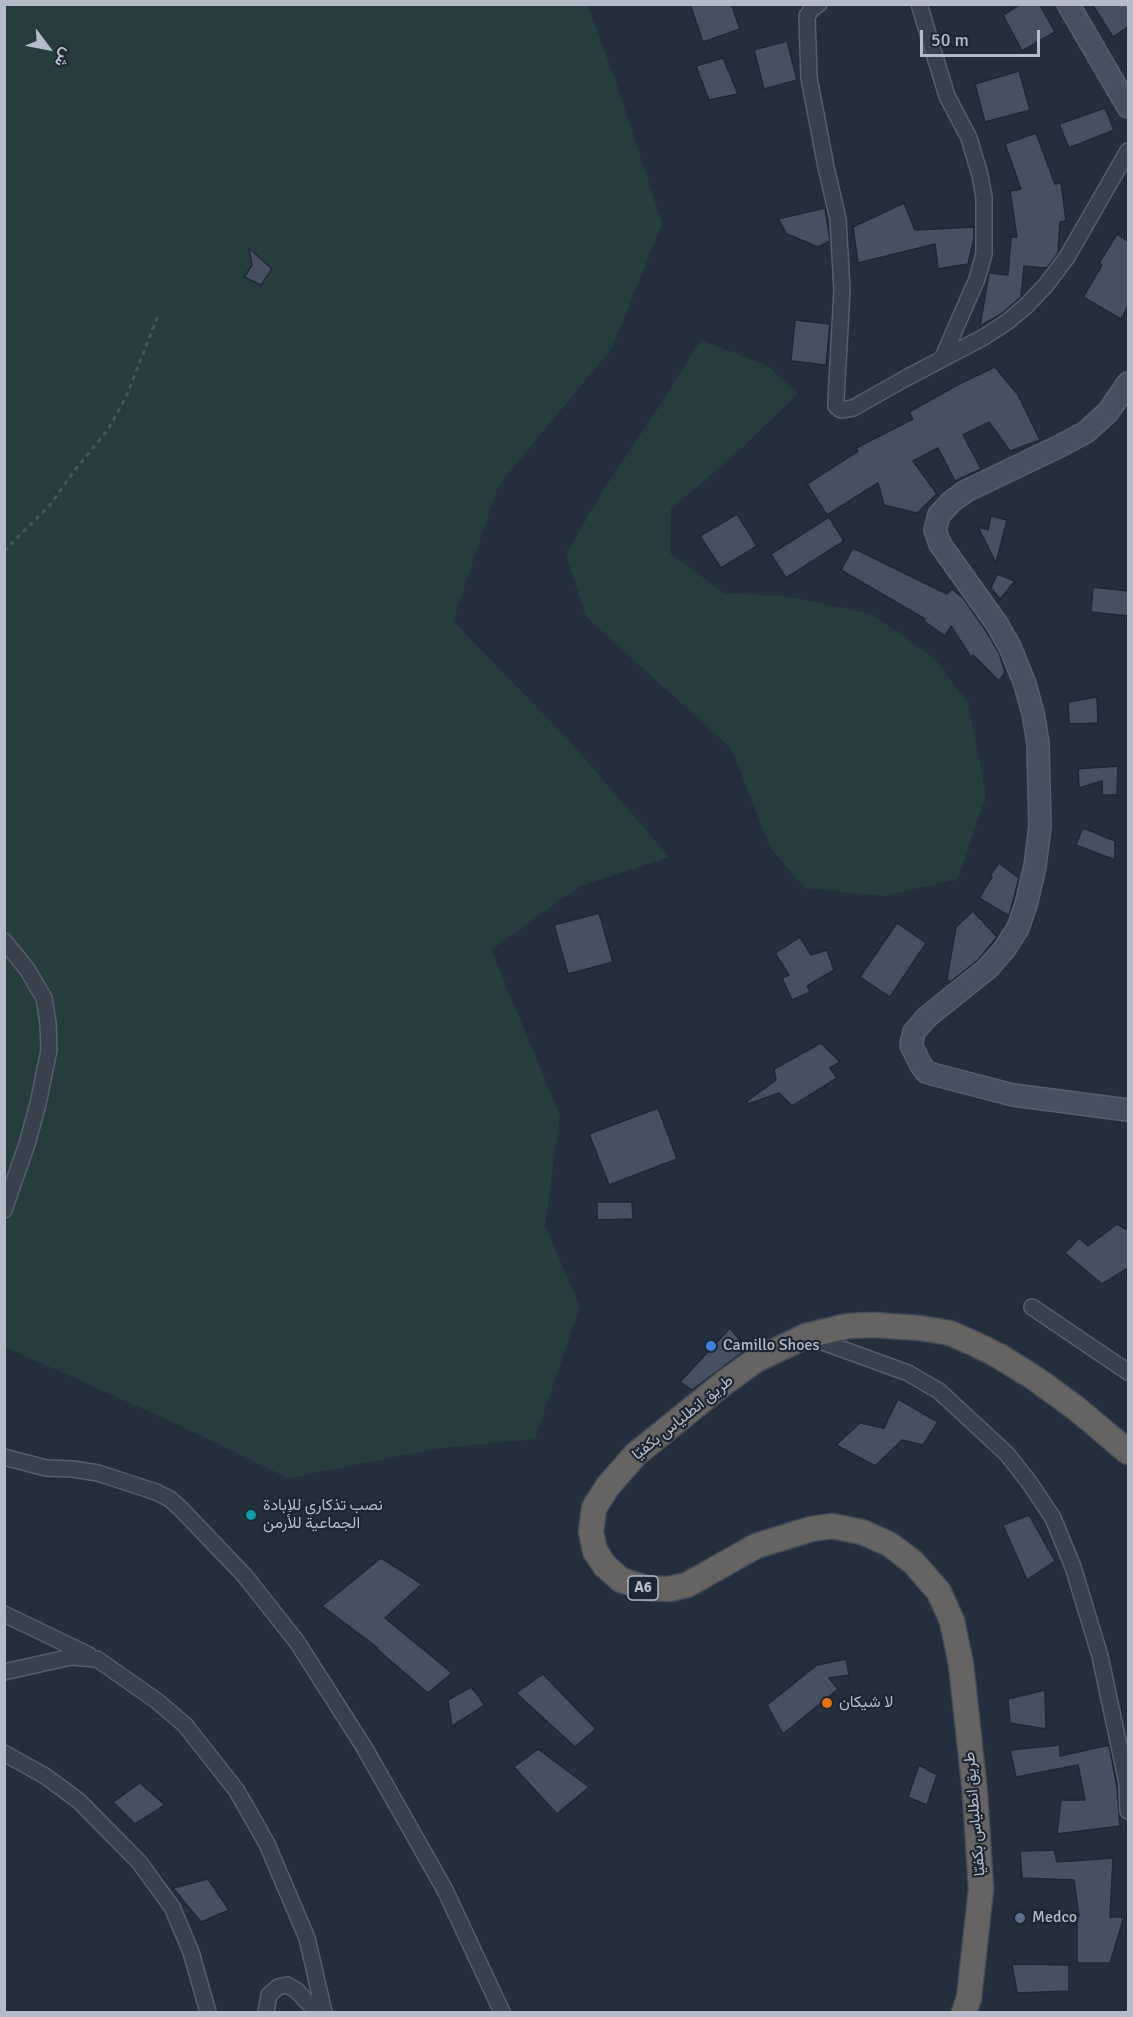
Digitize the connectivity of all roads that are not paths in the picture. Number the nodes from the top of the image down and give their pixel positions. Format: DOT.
graph roads {
  1 [pos="819,4"];
  2 [pos="920,4"];
  3 [pos="1068,4"];
  4 [pos="1128,107"];
  5 [pos="1128,151"];
  6 [pos="942,359"];
  7 [pos="1128,383"];
  8 [pos="4,941"];
  9 [pos="1128,1110"];
  10 [pos="4,1210"];
  11 [pos="1032,1307"];
  12 [pos="806,1336"];
  13 [pos="1128,1372"];
  14 [pos="1128,1452"];
  15 [pos="4,1457"];
  16 [pos="4,1614"];
  17 [pos="97,1659"];
  18 [pos="4,1672"];
  19 [pos="4,1753"];
  20 [pos="1128,1811"];
  21 [pos="968,2008"];
  22 [pos="208,2013"];
  23 [pos="266,2013"];
  24 [pos="317,2013"];
  25 [pos="324,2013"];
  26 [pos="502,2013"];
  1 -- 6 [label="street"];
  2 -- 6 [label="street"];
  3 -- 4 [label="main road"];
  5 -- 6 [label="street"];
  7 -- 9 [label="main road"];
  8 -- 10 [label="street"];
  11 -- 13 [label="street"];
  12 -- 14 [label="highway, طريق انطلياس بكفيّا / A6"];
  12 -- 20 [label="street"];
  12 -- 21 [label="highway, طريق انطلياس بكفيّا / A6"];
  15 -- 26 [label="street"];
  16 -- 17 [label="street"];
  17 -- 18 [label="street"];
  17 -- 25 [label="street"];
  19 -- 22 [label="street"];
  23 -- 24 [label="street"];
}
